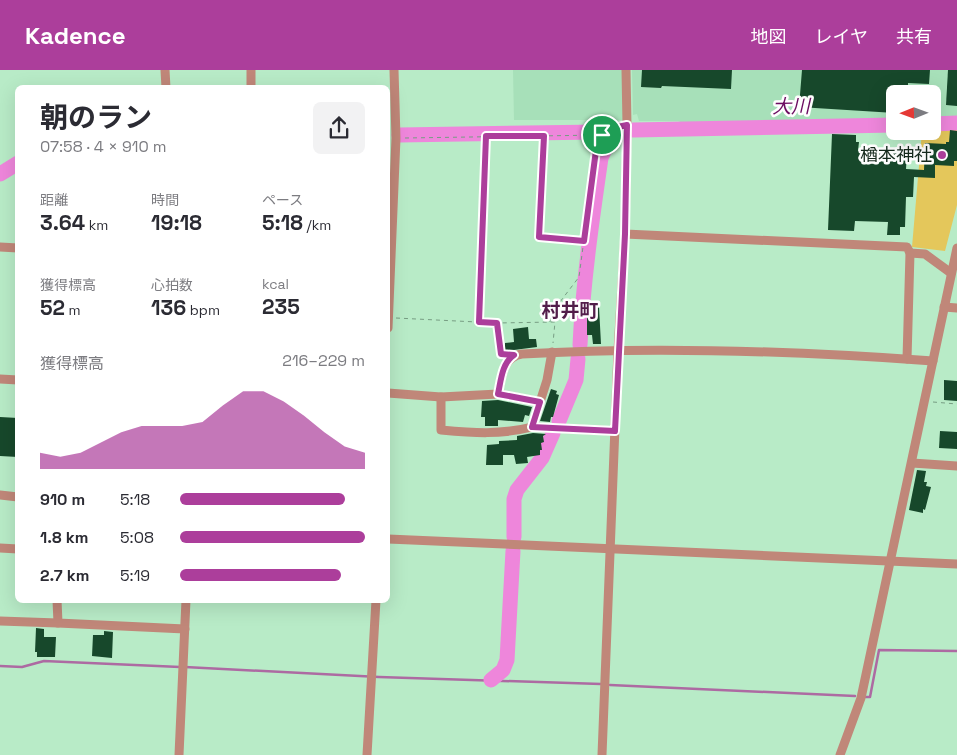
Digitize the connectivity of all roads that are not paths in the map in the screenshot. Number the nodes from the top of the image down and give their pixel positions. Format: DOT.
graph roads {
  1 [pos="165,70"];
  2 [pos="251,70"];
  3 [pos="394,70"];
  4 [pos="626,70"];
  5 [pos="166,85"];
  6 [pos="251,85"];
  7 [pos="392,138"];
  8 [pos="390,222"];
  9 [pos="625,234"];
  10 [pos="0,247"];
  11 [pos="15,248"];
  12 [pos="957,248"];
  13 [pos="910,252"];
  14 [pos="951,273"];
  15 [pos="944,307"];
  16 [pos="957,308"];
  17 [pos="618,351"];
  18 [pos="552,352"];
  19 [pos="907,359"];
  20 [pos="933,361"];
  21 [pos="0,379"];
  22 [pos="15,380"];
  23 [pos="390,393"];
  24 [pos="498,394"];
  25 [pos="441,397"];
  26 [pos="540,402"];
  27 [pos="532,427"];
  28 [pos="615,431"];
  29 [pos="912,463"];
  30 [pos="957,466"];
  31 [pos="0,495"];
  32 [pos="15,496"];
  33 [pos="390,538"];
  34 [pos="0,548"];
  35 [pos="611,548"];
  36 [pos="15,549"];
  37 [pos="890,561"];
  38 [pos="957,564"];
  39 [pos="57,603"];
  40 [pos="186,603"];
  41 [pos="376,603"];
  42 [pos="0,620"];
  43 [pos="58,623"];
  44 [pos="185,629"];
  45 [pos="179,755"];
  46 [pos="367,755"];
  47 [pos="602,755"];
  48 [pos="840,755"];
  1 -- 5 [label="street"];
  2 -- 6 [label="street"];
  3 -- 7 [label="street"];
  4 -- 9 [label="street"];
  7 -- 8 [label="street"];
  9 -- 13 [label="street"];
  9 -- 17 [label="street"];
  10 -- 11 [label="street"];
  12 -- 14 [label="street"];
  13 -- 14 [label="street"];
  13 -- 19 [label="street"];
  14 -- 15 [label="street"];
  15 -- 16 [label="street"];
  15 -- 20 [label="street"];
  17 -- 18 [label="street"];
  17 -- 19 [label="street"];
  17 -- 28 [label="street"];
  18 -- 24 [label="street"];
  18 -- 26 [label="street"];
  19 -- 20 [label="street"];
  20 -- 29 [label="street"];
  21 -- 22 [label="street"];
  23 -- 25 [label="street"];
  24 -- 25 [label="street"];
  24 -- 26 [label="street"];
  25 -- 27 [label="street"];
  26 -- 27 [label="street"];
  27 -- 28 [label="street"];
  28 -- 35 [label="street"];
  29 -- 30 [label="street"];
  29 -- 37 [label="street"];
  31 -- 32 [label="street"];
  33 -- 35 [label="street"];
  34 -- 36 [label="street"];
  35 -- 37 [label="street"];
  35 -- 47 [label="street"];
  37 -- 38 [label="street"];
  37 -- 48 [label="street"];
  39 -- 43 [label="street"];
  40 -- 44 [label="street"];
  41 -- 46 [label="street"];
  42 -- 43 [label="street"];
  43 -- 44 [label="street"];
  44 -- 45 [label="street"];
}
